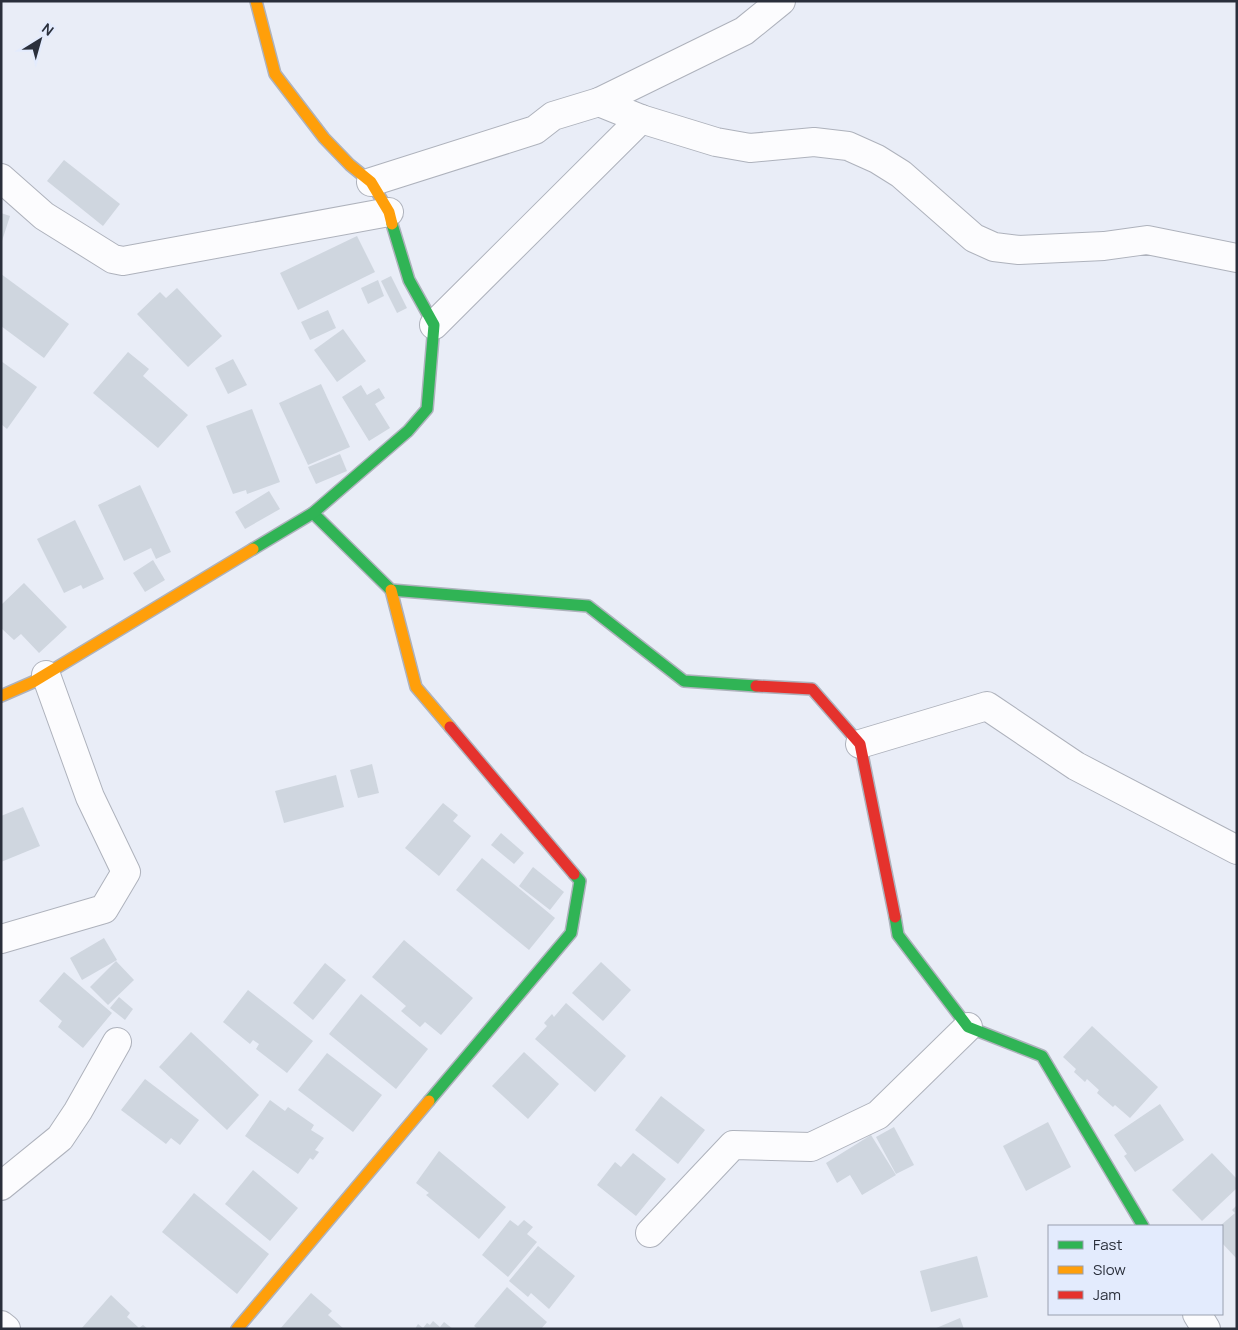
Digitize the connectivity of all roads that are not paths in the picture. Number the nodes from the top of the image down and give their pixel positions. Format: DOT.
graph roads {
  1 [pos="256,1"];
  2 [pos="782,1"];
  3 [pos="599,102"];
  4 [pos="641,119"];
  5 [pos="1,178"];
  6 [pos="371,182"];
  7 [pos="389,212"];
  8 [pos="1237,258"];
  9 [pos="434,325"];
  10 [pos="314,513"];
  11 [pos="391,590"];
  12 [pos="46,675"];
  13 [pos="1,696"];
  14 [pos="860,744"];
  15 [pos="1237,850"];
  16 [pos="1,939"];
  17 [pos="968,1027"];
  18 [pos="117,1042"];
  19 [pos="1,1186"];
  20 [pos="1142,1225"];
  21 [pos="650,1233"];
  22 [pos="1198,1315"];
  23 [pos="1,1325"];
  24 [pos="6,1329"];
  25 [pos="237,1329"];
  26 [pos="1206,1329"];
  1 -- 6 [label="street"];
  2 -- 3 [label="street"];
  3 -- 4 [label="street"];
  3 -- 6 [label="street"];
  4 -- 8 [label="street"];
  4 -- 9 [label="street"];
  5 -- 7 [label="street"];
  6 -- 7 [label="street"];
  7 -- 9 [label="street"];
  9 -- 10 [label="street"];
  10 -- 11 [label="street"];
  10 -- 12 [label="street"];
  11 -- 14 [label="street"];
  11 -- 25 [label="street"];
  12 -- 13 [label="street"];
  12 -- 16 [label="street"];
  14 -- 15 [label="street"];
  14 -- 17 [label="street"];
  17 -- 20 [label="street"];
  17 -- 21 [label="street"];
  18 -- 19 [label="street"];
  22 -- 26 [label="street"];
  23 -- 24 [label="street"];
}
